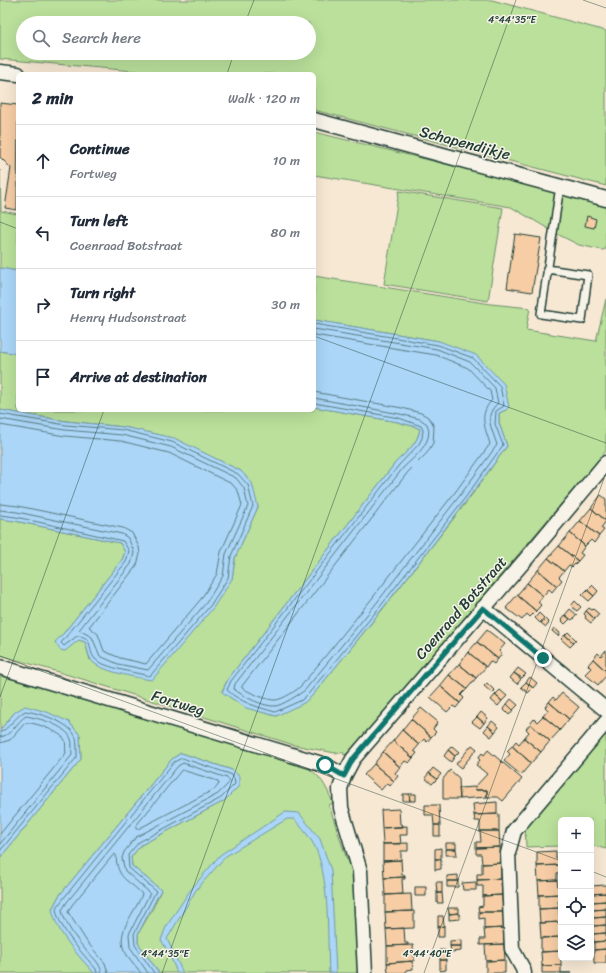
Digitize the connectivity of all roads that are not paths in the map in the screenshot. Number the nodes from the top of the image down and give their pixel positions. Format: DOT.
graph roads {
  1 [pos="0,72"];
  2 [pos="16,74"];
  3 [pos="316,121"];
  4 [pos="560,186"];
  5 [pos="606,199"];
  6 [pos="548,269"];
  7 [pos="606,463"];
  8 [pos="483,608"];
  9 [pos="0,666"];
  10 [pos="606,709"];
  11 [pos="606,722"];
  12 [pos="344,776"];
  13 [pos="365,973"];
  14 [pos="524,973"];
  1 -- 2 [label="street"];
  3 -- 4 [label="street, Schapendijkje"];
  4 -- 5 [label="street, Schapendijkje"];
  4 -- 6 [label="lane"];
  6 -- 6 [label="lane"];
  7 -- 8 [label="street, Coenraad Botstraat"];
  8 -- 10 [label="street"];
  8 -- 12 [label="street, Coenraad Botstraat"];
  9 -- 12 [label="street, Fortweg"];
  11 -- 14 [label="street"];
  12 -- 13 [label="street, Coenraad Botstraat"];
}
